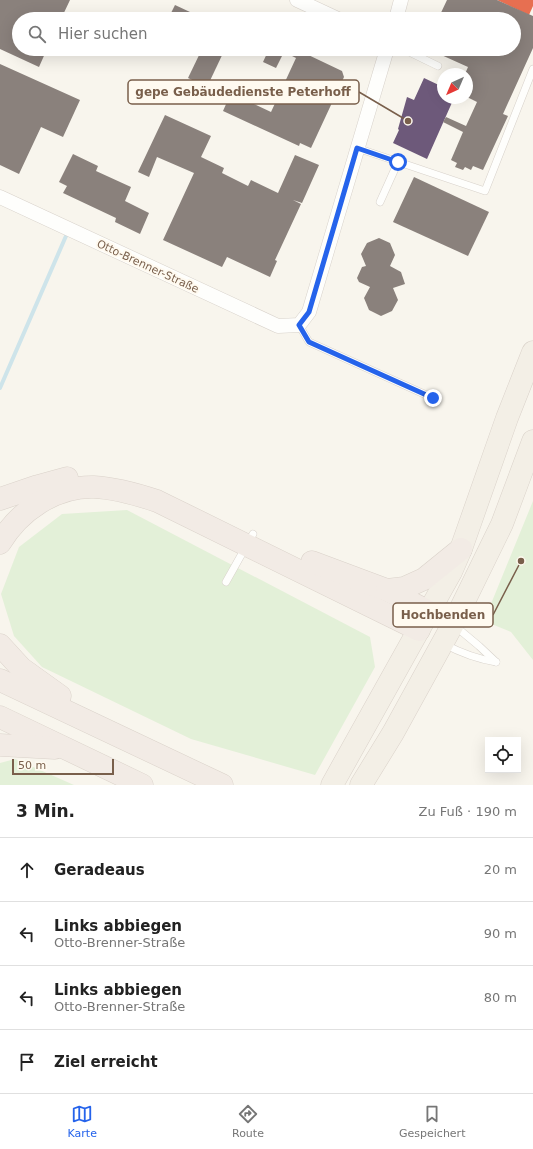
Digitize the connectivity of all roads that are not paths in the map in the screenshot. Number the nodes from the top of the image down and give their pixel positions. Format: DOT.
graph roads {
  1 [pos="297,0"];
  2 [pos="401,0"];
  3 [pos="323,12"];
  4 [pos="398,12"];
  5 [pos="384,56"];
  6 [pos="417,56"];
  7 [pos="438,66"];
  8 [pos="533,69"];
  9 [pos="357,148"];
  10 [pos="398,162"];
  11 [pos="0,197"];
  12 [pos="380,202"];
  13 [pos="299,325"];
  14 [pos="533,352"];
  15 [pos="433,398"];
  16 [pos="533,441"];
  17 [pos="0,499"];
  18 [pos="250,539"];
  19 [pos="0,543"];
  20 [pos="461,549"];
  21 [pos="226,582"];
  22 [pos="387,590"];
  23 [pos="424,621"];
  24 [pos="453,624"];
  25 [pos="443,643"];
  26 [pos="0,645"];
  27 [pos="0,680"];
  28 [pos="0,717"];
  29 [pos="114,733"];
  30 [pos="0,745"];
  31 [pos="68,749"];
  32 [pos="332,784"];
  33 [pos="142,785"];
  34 [pos="222,785"];
  35 [pos="361,785"];
  1 -- 3 [label="street"];
  2 -- 4 [label="street"];
  5 -- 9 [label="street"];
  6 -- 7 [label="lane"];
  8 -- 10 [label="lane"];
  9 -- 10 [label="lane"];
  9 -- 13 [label="street"];
  10 -- 12 [label="lane"];
  11 -- 13 [label="street, Otto-Brenner-Straße"];
  13 -- 15 [label="lane"];
  14 -- 20 [label="main road"];
  16 -- 24 [label="main road"];
  17 -- 18 [label="highway"];
  18 -- 19 [label="highway"];
  18 -- 21 [label="lane"];
  18 -- 22 [label="highway"];
  18 -- 23 [label="highway"];
  20 -- 22 [label="highway"];
  20 -- 23 [label="main road"];
  22 -- 23 [label="highway"];
  23 -- 24 [label="main road"];
  23 -- 25 [label="main road"];
  23 -- 32 [label="main road"];
  24 -- 25 [label="main road"];
  24 -- 25 [label="lane"];
  25 -- 35 [label="main road"];
  26 -- 29 [label="highway"];
  27 -- 29 [label="highway"];
  28 -- 31 [label="highway"];
  29 -- 34 [label="highway"];
  30 -- 31 [label="highway"];
  31 -- 33 [label="highway"];
}
